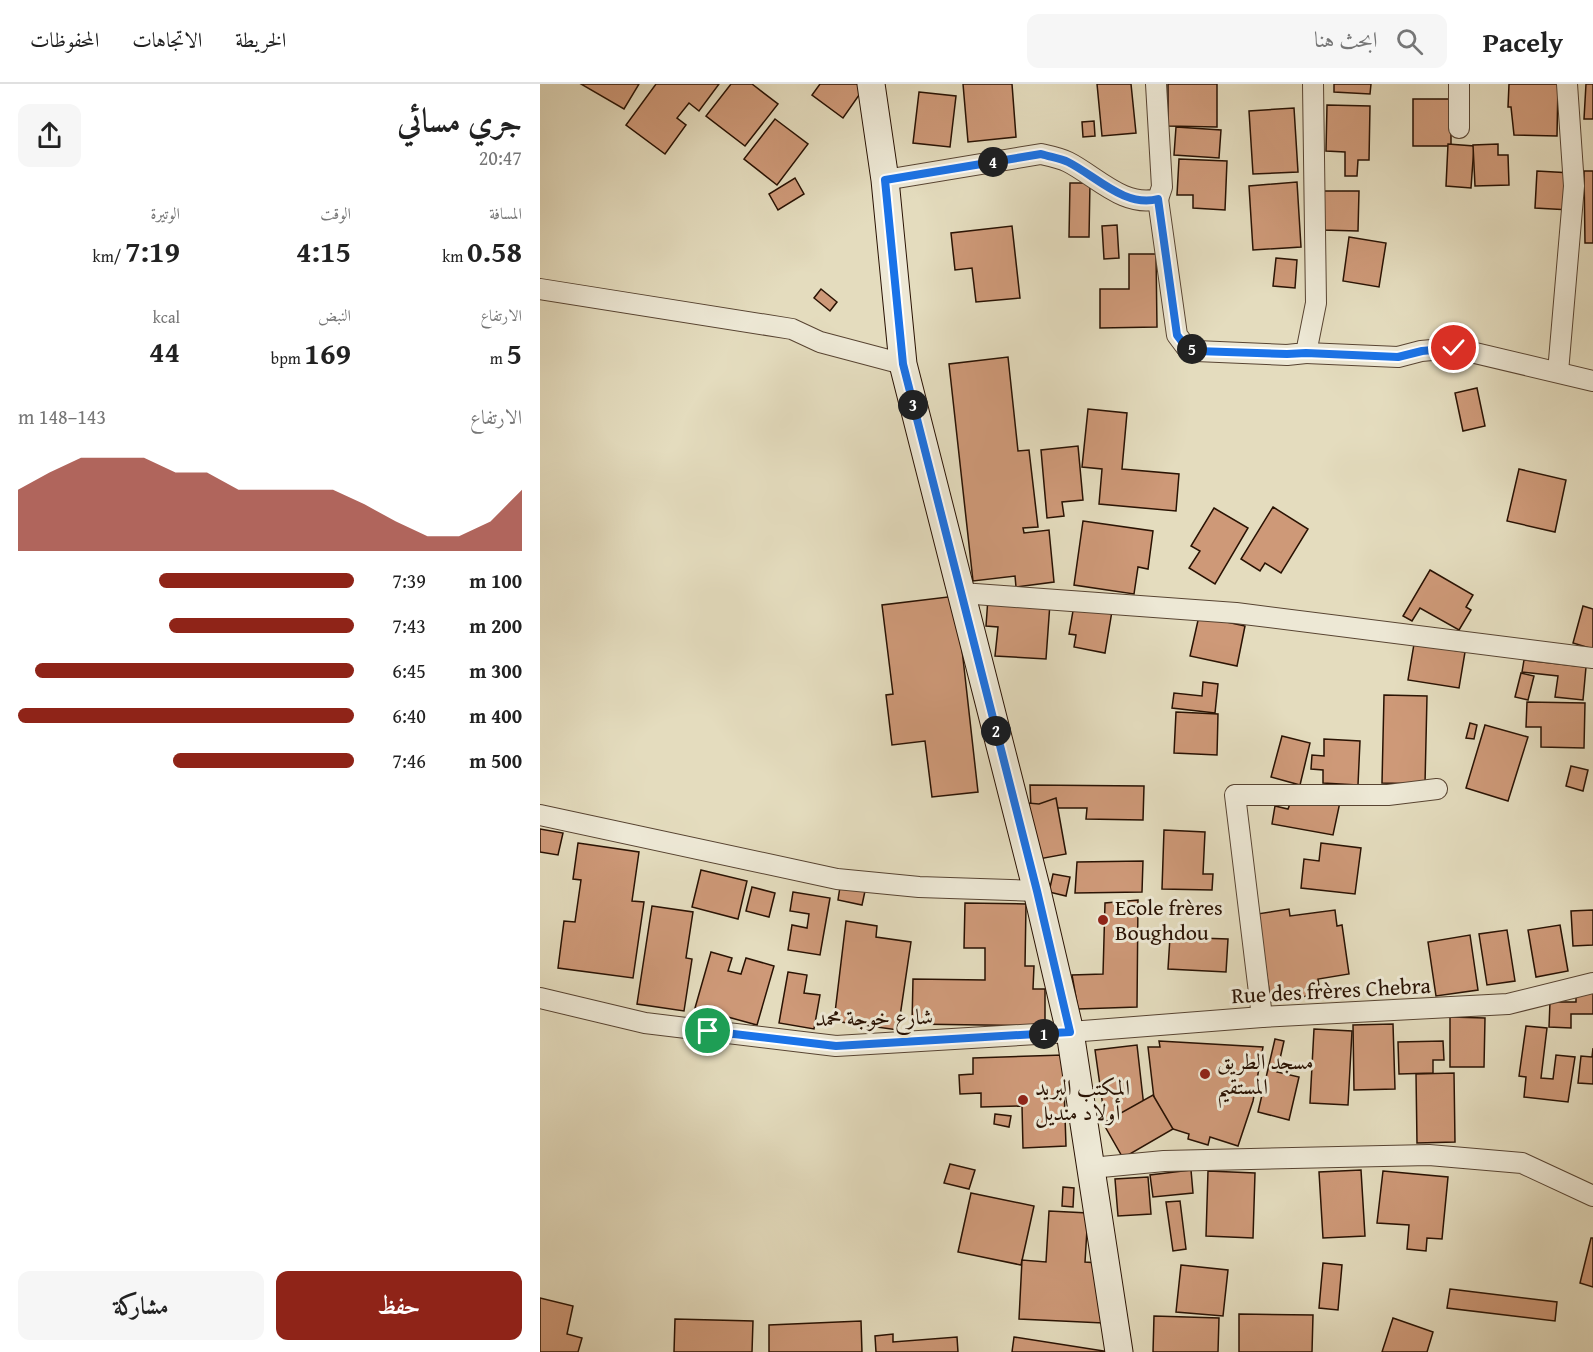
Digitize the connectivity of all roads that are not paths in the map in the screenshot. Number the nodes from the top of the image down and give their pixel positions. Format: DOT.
graph roads {
  1 [pos="871,84"];
  2 [pos="1156,84"];
  3 [pos="1313,84"];
  4 [pos="1459,84"];
  5 [pos="1567,84"];
  6 [pos="1459,128"];
  7 [pos="885,180"];
  8 [pos="1158,199"];
  9 [pos="540,289"];
  10 [pos="1306,353"];
  11 [pos="903,364"];
  12 [pos="1558,372"];
  13 [pos="1593,381"];
  14 [pos="961,593"];
  15 [pos="1593,658"];
  16 [pos="1437,789"];
  17 [pos="540,815"];
  18 [pos="1037,891"];
  19 [pos="1593,983"];
  20 [pos="540,998"];
  21 [pos="1262,1017"];
  22 [pos="1070,1032"];
  23 [pos="1091,1168"];
  24 [pos="1593,1196"];
  25 [pos="1119,1352"];
  1 -- 7 [label="street"];
  2 -- 8 [label="street"];
  3 -- 10 [label="street"];
  4 -- 6 [label="street"];
  5 -- 12 [label="street"];
  7 -- 8 [label="street"];
  7 -- 11 [label="street"];
  8 -- 10 [label="street"];
  9 -- 11 [label="street"];
  10 -- 12 [label="street"];
  11 -- 14 [label="street"];
  12 -- 13 [label="street"];
  14 -- 15 [label="street"];
  14 -- 18 [label="street"];
  16 -- 21 [label="street"];
  17 -- 18 [label="street"];
  18 -- 22 [label="street"];
  19 -- 21 [label="street, Rue des frères Chebra"];
  20 -- 22 [label="street, شارع خوجة محمد"];
  21 -- 22 [label="street, Rue des frères Chebra"];
  22 -- 23 [label="street"];
  23 -- 24 [label="street"];
  23 -- 25 [label="street"];
}
